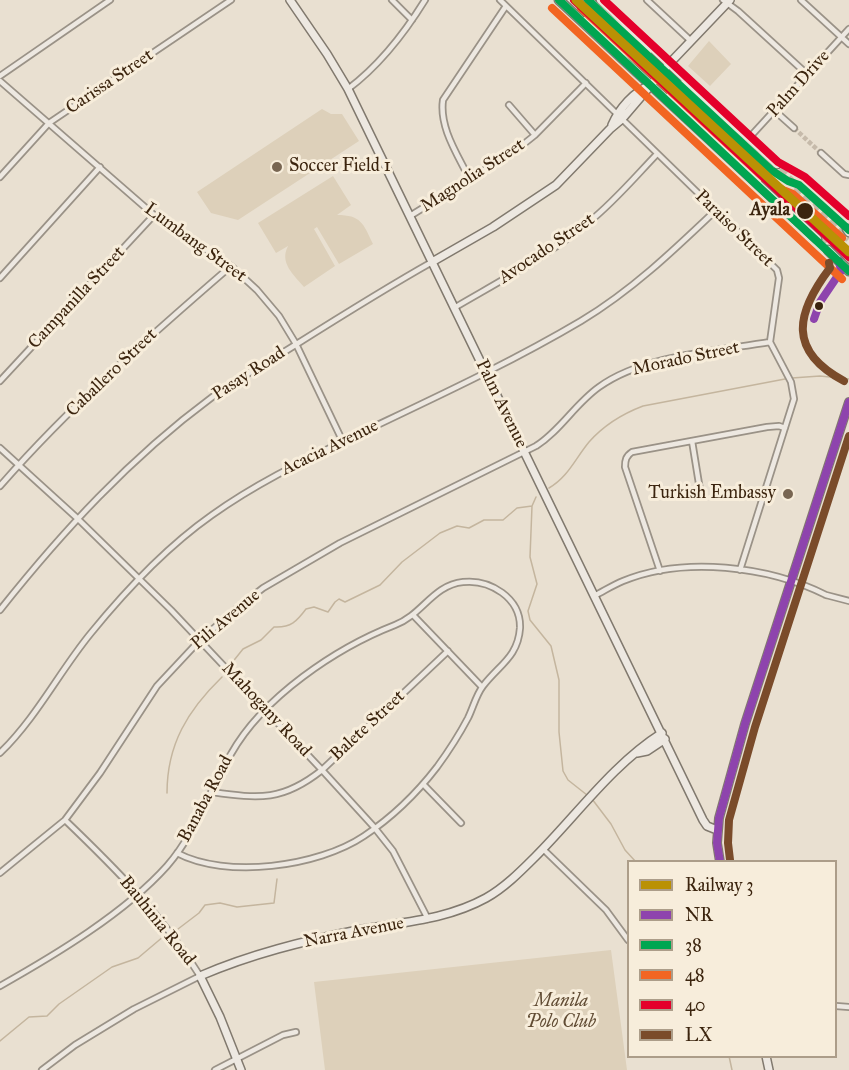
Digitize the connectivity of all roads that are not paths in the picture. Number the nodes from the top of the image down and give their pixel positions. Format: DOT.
graph roads {
  1 [pos="110,0"];
  2 [pos="231,0"];
  3 [pos="290,0"];
  4 [pos="392,0"];
  5 [pos="424,0"];
  6 [pos="500,0"];
  7 [pos="588,0"];
  8 [pos="596,0"];
  9 [pos="601,0"];
  10 [pos="647,0"];
  11 [pos="801,0"];
  12 [pos="727,1"];
  13 [pos="562,2"];
  14 [pos="506,6"];
  15 [pos="573,8"];
  16 [pos="412,20"];
  17 [pos="849,29"];
  18 [pos="630,32"];
  19 [pos="842,37"];
  20 [pos="691,41"];
  21 [pos="849,44"];
  22 [pos="647,53"];
  23 [pos="669,64"];
  24 [pos="808,75"];
  25 [pos="0,76"];
  26 [pos="658,77"];
  27 [pos="0,81"];
  28 [pos="586,82"];
  29 [pos="651,85"];
  30 [pos="681,85"];
  31 [pos="348,89"];
  32 [pos="671,94"];
  33 [pos="509,105"];
  34 [pos="775,111"];
  35 [pos="620,116"];
  36 [pos="49,123"];
  37 [pos="794,128"];
  38 [pos="535,135"];
  39 [pos="749,138"];
  40 [pos="821,153"];
  41 [pos="657,154"];
  42 [pos="100,167"];
  43 [pos="849,175"];
  44 [pos="0,177"];
  45 [pos="470,180"];
  46 [pos="781,206"];
  47 [pos="715,211"];
  48 [pos="154,215"];
  49 [pos="410,216"];
  50 [pos="817,239"];
  51 [pos="828,250"];
  52 [pos="432,261"];
  53 [pos="231,267"];
  54 [pos="849,271"];
  55 [pos="0,278"];
  56 [pos="454,308"];
  57 [pos="770,342"];
  58 [pos="296,344"];
  59 [pos="486,372"];
  60 [pos="0,381"];
  61 [pos="849,402"];
  62 [pos="785,428"];
  63 [pos="692,441"];
  64 [pos="343,442"];
  65 [pos="0,448"];
  66 [pos="524,452"];
  67 [pos="19,465"];
  68 [pos="0,486"];
  69 [pos="701,496"];
  70 [pos="77,518"];
  71 [pos="740,570"];
  72 [pos="660,572"];
  73 [pos="140,580"];
  74 [pos="790,581"];
  75 [pos="594,596"];
  76 [pos="849,601"];
  77 [pos="0,610"];
  78 [pos="413,615"];
  79 [pos="200,640"];
  80 [pos="447,651"];
  81 [pos="482,687"];
  82 [pos="267,710"];
  83 [pos="663,736"];
  84 [pos="0,753"];
  85 [pos="322,770"];
  86 [pos="423,784"];
  87 [pos="212,792"];
  88 [pos="701,814"];
  89 [pos="719,818"];
  90 [pos="65,820"];
  91 [pos="461,823"];
  92 [pos="375,828"];
  93 [pos="717,830"];
  94 [pos="543,849"];
  95 [pos="177,853"];
  96 [pos="720,860"];
  97 [pos="0,873"];
  98 [pos="138,893"];
  99 [pos="428,919"];
  100 [pos="627,939"];
  101 [pos="200,976"];
  102 [pos="0,986"];
  103 [pos="296,1032"];
  104 [pos="238,1059"];
  105 [pos="42,1070"];
  106 [pos="215,1070"];
  107 [pos="241,1070"];
  1 -- 25 [label="street"];
  2 -- 36 [label="street, Carissa Street"];
  3 -- 31 [label="street, Palm Avenue"];
  4 -- 16 [label="street"];
  5 -- 16 [label="street"];
  6 -- 14 [label="street, Paraiso Street"];
  7 -- 22 [label="highway"];
  8 -- 18 [label="highway"];
  9 -- 23 [label="highway"];
  10 -- 20 [label="street"];
  11 -- 19 [label="street"];
  12 -- 20 [label="street, Pasay Road"];
  12 -- 24 [label="street"];
  13 -- 15 [label="highway"];
  13 -- 26 [label="highway"];
  13 -- 29 [label="highway"];
  14 -- 28 [label="street, Paraiso Street"];
  14 -- 45 [label="street"];
  16 -- 31 [label="street"];
  17 -- 19 [label="street, Palm Drive"];
  19 -- 21 [label="street"];
  19 -- 24 [label="street, Palm Drive"];
  20 -- 23 [label="street, Pasay Road"];
  23 -- 26 [label="street, Pasay Road"];
  23 -- 39 [label="highway"];
  24 -- 34 [label="street, Palm Drive"];
  26 -- 29 [label="street, Pasay Road"];
  27 -- 36 [label="street, Lumbang Street"];
  28 -- 35 [label="street, Paraiso Street"];
  28 -- 38 [label="street, Magnolia Street"];
  29 -- 35 [label="street, Pasay Road"];
  29 -- 46 [label="highway"];
  30 -- 39 [label="highway"];
  31 -- 49 [label="street, Palm Avenue"];
  32 -- 46 [label="highway"];
  33 -- 38 [label="street"];
  34 -- 37 [label="street"];
  34 -- 39 [label="street, Palm Drive"];
  35 -- 41 [label="street, Paraiso Street"];
  35 -- 52 [label="street, Pasay Road"];
  36 -- 42 [label="street, Lumbang Street"];
  36 -- 44 [label="street, Carissa Street"];
  38 -- 45 [label="street, Magnolia Street"];
  40 -- 43 [label="street"];
  41 -- 47 [label="street, Paraiso Street"];
  41 -- 56 [label="street, Avocado Street"];
  42 -- 48 [label="street, Lumbang Street"];
  42 -- 55 [label="street"];
  45 -- 49 [label="street, Magnolia Street"];
  46 -- 50 [label="highway"];
  47 -- 57 [label="street, Paraiso Street"];
  47 -- 59 [label="street, Acacia Avenue"];
  48 -- 53 [label="street, Lumbang Street"];
  48 -- 60 [label="street, Campanilla Street"];
  49 -- 52 [label="street, Palm Avenue"];
  51 -- 54 [label="highway"];
  52 -- 56 [label="street, Palm Avenue"];
  52 -- 58 [label="street, Pasay Road"];
  53 -- 58 [label="street, Lumbang Street"];
  53 -- 67 [label="street, Caballero Street"];
  56 -- 59 [label="street, Palm Avenue"];
  57 -- 62 [label="street"];
  57 -- 66 [label="street, Morado Street"];
  58 -- 64 [label="street, Lumbang Street"];
  58 -- 70 [label="street, Pasay Road"];
  59 -- 64 [label="street, Acacia Avenue"];
  59 -- 66 [label="street, Palm Avenue"];
  61 -- 74 [label="street"];
  62 -- 63 [label="street"];
  62 -- 71 [label="street"];
  63 -- 69 [label="street"];
  63 -- 72 [label="street"];
  64 -- 73 [label="street, Acacia Avenue"];
  65 -- 67 [label="street, Mahogany Road"];
  66 -- 75 [label="street, Palm Avenue"];
  66 -- 79 [label="street, Pili Avenue"];
  67 -- 68 [label="street, Caballero Street"];
  67 -- 70 [label="street, Mahogany Road"];
  70 -- 73 [label="street, Mahogany Road"];
  70 -- 77 [label="street, Pasay Road"];
  71 -- 72 [label="street"];
  71 -- 74 [label="street"];
  72 -- 75 [label="street"];
  73 -- 79 [label="street, Mahogany Road"];
  73 -- 84 [label="street, Acacia Avenue"];
  74 -- 76 [label="street"];
  74 -- 89 [label="street"];
  75 -- 83 [label="street, Palm Avenue"];
  78 -- 80 [label="street"];
  78 -- 81 [label="street, Banaba Road"];
  78 -- 82 [label="street, Banaba Road"];
  79 -- 82 [label="street, Mahogany Road"];
  79 -- 90 [label="street, Pili Avenue"];
  80 -- 81 [label="street"];
  80 -- 85 [label="street, Balete Street"];
  81 -- 86 [label="street, Banaba Road"];
  82 -- 85 [label="street, Mahogany Road"];
  82 -- 87 [label="street, Banaba Road"];
  83 -- 88 [label="street, Palm Avenue"];
  83 -- 94 [label="street, Narra Avenue"];
  85 -- 87 [label="street, Balete Street"];
  85 -- 92 [label="street, Mahogany Road"];
  86 -- 91 [label="street"];
  86 -- 92 [label="street, Banaba Road"];
  87 -- 95 [label="street, Banaba Road"];
  88 -- 89 [label="street"];
  88 -- 93 [label="street, Palm Avenue"];
  89 -- 93 [label="street"];
  90 -- 97 [label="street, Pili Avenue"];
  90 -- 98 [label="street, Bauhinia Road"];
  92 -- 95 [label="street, Banaba Road"];
  92 -- 99 [label="street, Mahogany Road"];
  93 -- 96 [label="street"];
  94 -- 99 [label="street, Narra Avenue"];
  94 -- 100 [label="street"];
  95 -- 98 [label="street, Banaba Road"];
  98 -- 101 [label="street, Bauhinia Road"];
  98 -- 102 [label="street, Banaba Road"];
  99 -- 101 [label="street, Narra Avenue"];
  101 -- 104 [label="street, Bauhinia Road"];
  101 -- 105 [label="street, Narra Avenue"];
  103 -- 104 [label="street"];
  104 -- 106 [label="street"];
  104 -- 107 [label="street, Bauhinia Road"];
}
